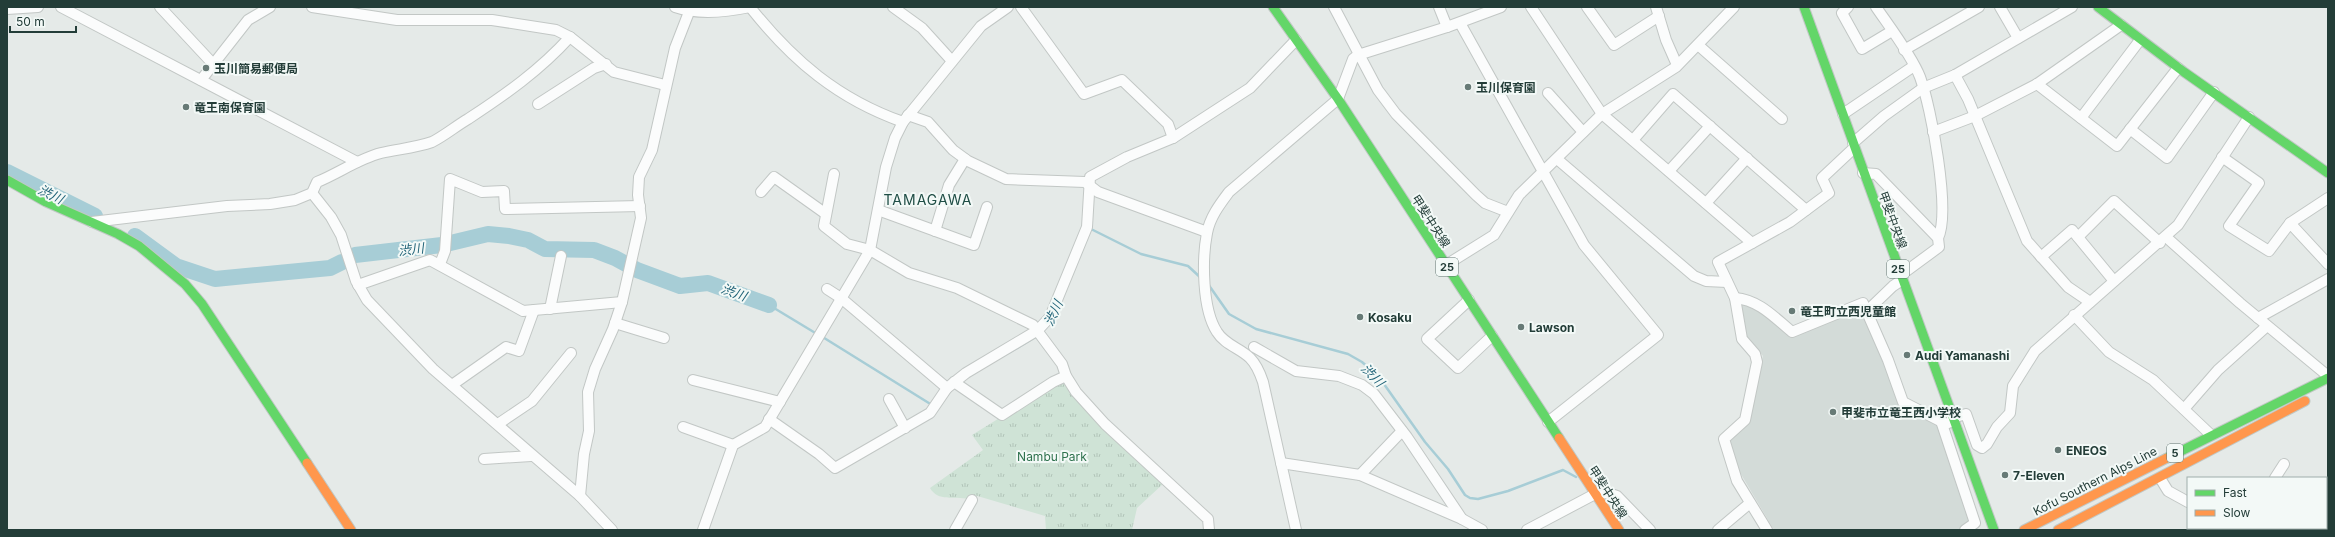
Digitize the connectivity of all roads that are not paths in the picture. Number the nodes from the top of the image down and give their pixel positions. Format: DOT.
graph roads {
  1 [pos="38,7"];
  2 [pos="61,7"];
  3 [pos="160,7"];
  4 [pos="270,7"];
  5 [pos="312,7"];
  6 [pos="674,7"];
  7 [pos="750,7"];
  8 [pos="893,7"];
  9 [pos="1021,7"];
  10 [pos="1273,7"];
  11 [pos="1334,7"];
  12 [pos="1439,7"];
  13 [pos="1501,7"];
  14 [pos="1530,7"];
  15 [pos="1587,7"];
  16 [pos="1734,7"];
  17 [pos="1804,7"];
  18 [pos="1848,7"];
  19 [pos="1876,7"];
  20 [pos="2000,7"];
  21 [pos="2072,7"];
  22 [pos="2098,7"];
  23 [pos="1005,8"];
  24 [pos="1973,8"];
  25 [pos="7,9"];
  26 [pos="346,10"];
  27 [pos="1657,11"];
  28 [pos="689,12"];
  29 [pos="1460,23"];
  30 [pos="2121,25"];
  31 [pos="1448,27"];
  32 [pos="1892,31"];
  33 [pos="570,37"];
  34 [pos="2018,38"];
  35 [pos="1296,40"];
  36 [pos="2140,40"];
  37 [pos="1698,45"];
  38 [pos="1904,50"];
  39 [pos="1358,55"];
  40 [pos="952,61"];
  41 [pos="606,64"];
  42 [pos="214,65"];
  43 [pos="1677,65"];
  44 [pos="1914,66"];
  45 [pos="2178,68"];
  46 [pos="1955,75"];
  47 [pos="201,80"];
  48 [pos="2036,84"];
  49 [pos="665,85"];
  50 [pos="1923,88"];
  51 [pos="2214,92"];
  52 [pos="1548,93"];
  53 [pos="1338,99"];
  54 [pos="538,104"];
  55 [pos="1602,114"];
  56 [pos="1843,114"];
  57 [pos="1975,116"];
  58 [pos="2249,117"];
  59 [pos="906,118"];
  60 [pos="2081,118"];
  61 [pos="1782,119"];
  62 [pos="1710,126"];
  63 [pos="2130,129"];
  64 [pos="1583,132"];
  65 [pos="1933,132"];
  66 [pos="1173,138"];
  67 [pos="1633,140"];
  68 [pos="1854,145"];
  69 [pos="2222,157"];
  70 [pos="1747,158"];
  71 [pos="965,159"];
  72 [pos="1557,159"];
  73 [pos="357,162"];
  74 [pos="1669,172"];
  75 [pos="1543,173"];
  76 [pos="1863,173"];
  77 [pos="2328,173"];
  78 [pos="834,174"];
  79 [pos="7,180"];
  80 [pos="1088,184"];
  81 [pos="761,192"];
  82 [pos="312,193"];
  83 [pos="2328,198"];
  84 [pos="1706,203"];
  85 [pos="640,206"];
  86 [pos="987,207"];
  87 [pos="878,210"];
  88 [pos="1806,210"];
  89 [pos="1508,212"];
  90 [pos="826,214"];
  91 [pos="92,222"];
  92 [pos="2290,223"];
  93 [pos="935,231"];
  94 [pos="1207,232"];
  95 [pos="2078,237"];
  96 [pos="1938,238"];
  97 [pos="2163,240"];
  98 [pos="1752,243"];
  99 [pos="870,250"];
  100 [pos="561,256"];
  101 [pos="2040,257"];
  102 [pos="440,264"];
  103 [pos="2328,264"];
  104 [pos="1446,265"];
  105 [pos="1901,278"];
  106 [pos="2328,279"];
  107 [pos="2114,281"];
  108 [pos="1727,282"];
  109 [pos="358,285"];
  110 [pos="828,289"];
  111 [pos="841,298"];
  112 [pos="1735,298"];
  113 [pos="1469,300"];
  114 [pos="622,302"];
  115 [pos="2090,302"];
  116 [pos="550,309"];
  117 [pos="534,310"];
  118 [pos="1867,311"];
  119 [pos="2074,316"];
  120 [pos="2258,318"];
  121 [pos="616,323"];
  122 [pos="2267,326"];
  123 [pos="1038,330"];
  124 [pos="1492,336"];
  125 [pos="664,338"];
  126 [pos="1254,346"];
  127 [pos="571,353"];
  128 [pos="1066,376"];
  129 [pos="2328,377"];
  130 [pos="693,380"];
  131 [pos="951,385"];
  132 [pos="452,386"];
  133 [pos="2314,397"];
  134 [pos="889,399"];
  135 [pos="780,402"];
  136 [pos="2184,409"];
  137 [pos="770,419"];
  138 [pos="1952,420"];
  139 [pos="1941,421"];
  140 [pos="1548,422"];
  141 [pos="498,424"];
  142 [pos="683,427"];
  143 [pos="905,428"];
  144 [pos="1402,431"];
  145 [pos="2210,435"];
  146 [pos="733,445"];
  147 [pos="531,456"];
  148 [pos="484,459"];
  149 [pos="1281,464"];
  150 [pos="2284,464"];
  151 [pos="1360,475"];
  152 [pos="2276,477"];
  153 [pos="2160,478"];
  154 [pos="1596,494"];
  155 [pos="580,496"];
  156 [pos="972,500"];
  157 [pos="2187,501"];
  158 [pos="1750,503"];
  159 [pos="1462,519"];
  160 [pos="1722,529"];
  161 [pos="351,530"];
  162 [pos="612,530"];
  163 [pos="704,530"];
  164 [pos="955,530"];
  165 [pos="1209,530"];
  166 [pos="1296,530"];
  167 [pos="1482,530"];
  168 [pos="1527,530"];
  169 [pos="1619,530"];
  170 [pos="1650,530"];
  171 [pos="1767,530"];
  172 [pos="1965,530"];
  173 [pos="1994,530"];
  174 [pos="2024,530"];
  175 [pos="2058,530"];
  1 -- 25 [label="street"];
  2 -- 47 [label="street"];
  3 -- 42 [label="street"];
  4 -- 42 [label="street"];
  5 -- 26 [label="street"];
  6 -- 28 [label="street"];
  7 -- 28 [label="street"];
  7 -- 59 [label="street"];
  8 -- 40 [label="street"];
  9 -- 66 [label="street"];
  10 -- 35 [label="main road, 甲斐中央線 / 25"];
  11 -- 39 [label="street"];
  12 -- 31 [label="street"];
  13 -- 29 [label="street"];
  14 -- 55 [label="street"];
  15 -- 27 [label="street"];
  16 -- 37 [label="street"];
  17 -- 56 [label="main road, 甲斐中央線 / 25"];
  18 -- 32 [label="street"];
  19 -- 32 [label="street"];
  20 -- 34 [label="street"];
  21 -- 34 [label="street"];
  22 -- 30 [label="main road"];
  23 -- 40 [label="street"];
  24 -- 38 [label="street"];
  26 -- 33 [label="street"];
  27 -- 43 [label="street"];
  28 -- 49 [label="street"];
  29 -- 31 [label="street"];
  29 -- 75 [label="street"];
  30 -- 36 [label="main road"];
  30 -- 48 [label="street"];
  31 -- 39 [label="street"];
  32 -- 38 [label="street"];
  33 -- 41 [label="street"];
  33 -- 73 [label="street"];
  34 -- 46 [label="street"];
  35 -- 53 [label="main road, 甲斐中央線 / 25"];
  35 -- 66 [label="street"];
  36 -- 45 [label="main road"];
  36 -- 60 [label="street"];
  37 -- 43 [label="street"];
  37 -- 61 [label="street"];
  38 -- 44 [label="street"];
  39 -- 53 [label="street"];
  39 -- 89 [label="street"];
  40 -- 59 [label="street"];
  41 -- 49 [label="street"];
  41 -- 54 [label="street"];
  42 -- 47 [label="street"];
  43 -- 55 [label="street"];
  44 -- 50 [label="street"];
  44 -- 56 [label="street"];
  45 -- 51 [label="main road"];
  45 -- 63 [label="street"];
  46 -- 50 [label="street"];
  46 -- 57 [label="street"];
  47 -- 73 [label="street"];
  48 -- 57 [label="street"];
  48 -- 60 [label="street"];
  49 -- 85 [label="street"];
  50 -- 65 [label="street"];
  50 -- 68 [label="street"];
  51 -- 58 [label="main road"];
  51 -- 63 [label="street"];
  52 -- 64 [label="street"];
  53 -- 94 [label="street"];
  53 -- 104 [label="main road, 甲斐中央線 / 25"];
  55 -- 64 [label="street"];
  55 -- 67 [label="street"];
  56 -- 68 [label="main road, 甲斐中央線 / 25"];
  57 -- 65 [label="street"];
  57 -- 101 [label="street"];
  58 -- 69 [label="street"];
  58 -- 77 [label="main road"];
  59 -- 71 [label="street"];
  59 -- 87 [label="street"];
  60 -- 63 [label="street"];
  62 -- 67 [label="street"];
  62 -- 70 [label="street"];
  62 -- 74 [label="street"];
  64 -- 72 [label="street"];
  65 -- 96 [label="street"];
  66 -- 80 [label="street"];
  67 -- 74 [label="street"];
  68 -- 76 [label="main road, 甲斐中央線 / 25"];
  68 -- 88 [label="street"];
  69 -- 92 [label="street"];
  69 -- 97 [label="street"];
  70 -- 84 [label="street"];
  70 -- 88 [label="street"];
  71 -- 80 [label="street"];
  71 -- 93 [label="street"];
  72 -- 75 [label="street"];
  72 -- 108 [label="street"];
  73 -- 82 [label="street"];
  74 -- 84 [label="street"];
  75 -- 89 [label="street"];
  75 -- 140 [label="street"];
  76 -- 96 [label="street"];
  76 -- 105 [label="main road, 甲斐中央線 / 25"];
  78 -- 90 [label="street"];
  79 -- 91 [label="main road"];
  80 -- 94 [label="street"];
  80 -- 123 [label="street"];
  81 -- 90 [label="street"];
  82 -- 91 [label="street"];
  82 -- 109 [label="street"];
  83 -- 92 [label="street"];
  84 -- 98 [label="street"];
  85 -- 102 [label="street"];
  85 -- 114 [label="street"];
  86 -- 93 [label="street"];
  87 -- 93 [label="street"];
  87 -- 99 [label="street"];
  88 -- 98 [label="street"];
  89 -- 104 [label="street"];
  90 -- 99 [label="street"];
  91 -- 161 [label="main road"];
  92 -- 103 [label="street"];
  94 -- 149 [label="street"];
  95 -- 97 [label="street"];
  95 -- 101 [label="street"];
  95 -- 107 [label="street"];
  96 -- 105 [label="street"];
  97 -- 107 [label="street"];
  97 -- 120 [label="street"];
  98 -- 108 [label="street"];
  99 -- 111 [label="street"];
  99 -- 123 [label="street"];
  100 -- 116 [label="street"];
  101 -- 115 [label="street"];
  102 -- 109 [label="street"];
  102 -- 117 [label="street"];
  104 -- 113 [label="main road, 甲斐中央線 / 25"];
  105 -- 118 [label="street"];
  105 -- 138 [label="main road, 甲斐中央線 / 25"];
  106 -- 120 [label="street"];
  107 -- 115 [label="street"];
  108 -- 112 [label="street"];
  109 -- 132 [label="street"];
  110 -- 111 [label="street"];
  111 -- 131 [label="street"];
  111 -- 135 [label="street"];
  112 -- 118 [label="street"];
  112 -- 158 [label="street"];
  113 -- 124 [label="main road, 甲斐中央線 / 25"];
  113 -- 124 [label="street"];
  114 -- 116 [label="street"];
  114 -- 121 [label="street"];
  115 -- 119 [label="street"];
  116 -- 117 [label="street"];
  117 -- 132 [label="street"];
  118 -- 139 [label="street"];
  119 -- 136 [label="street"];
  119 -- 138 [label="street"];
  120 -- 122 [label="street"];
  121 -- 125 [label="street"];
  121 -- 155 [label="street"];
  122 -- 129 [label="street"];
  122 -- 136 [label="street"];
  123 -- 128 [label="street"];
  123 -- 131 [label="street"];
  124 -- 140 [label="main road, 甲斐中央線 / 25"];
  126 -- 144 [label="street"];
  127 -- 141 [label="street"];
  128 -- 131 [label="street"];
  128 -- 165 [label="street"];
  129 -- 145 [label="main road, Kofu Southern Alps Line / 5"];
  130 -- 135 [label="street"];
  131 -- 143 [label="street"];
  132 -- 141 [label="street"];
  133 -- 153 [label="main road, 5"];
  134 -- 143 [label="street"];
  135 -- 137 [label="street"];
  136 -- 145 [label="street"];
  137 -- 143 [label="street"];
  137 -- 146 [label="street"];
  138 -- 139 [label="street"];
  138 -- 173 [label="main road, 甲斐中央線 / 25"];
  139 -- 172 [label="street"];
  140 -- 154 [label="main road, 甲斐中央線 / 25"];
  141 -- 147 [label="street"];
  142 -- 146 [label="street"];
  144 -- 151 [label="street"];
  144 -- 159 [label="street"];
  145 -- 174 [label="main road, Kofu Southern Alps Line / 5"];
  146 -- 163 [label="street"];
  147 -- 148 [label="street"];
  147 -- 155 [label="street"];
  149 -- 151 [label="street"];
  149 -- 166 [label="street"];
  150 -- 152 [label="street"];
  151 -- 159 [label="street"];
  153 -- 157 [label="street"];
  153 -- 175 [label="main road, 5"];
  154 -- 168 [label="street"];
  154 -- 169 [label="main road, 甲斐中央線 / 25"];
  154 -- 170 [label="street"];
  155 -- 162 [label="street"];
  156 -- 164 [label="street"];
  158 -- 160 [label="street"];
  158 -- 171 [label="street"];
  159 -- 167 [label="street"];
}
